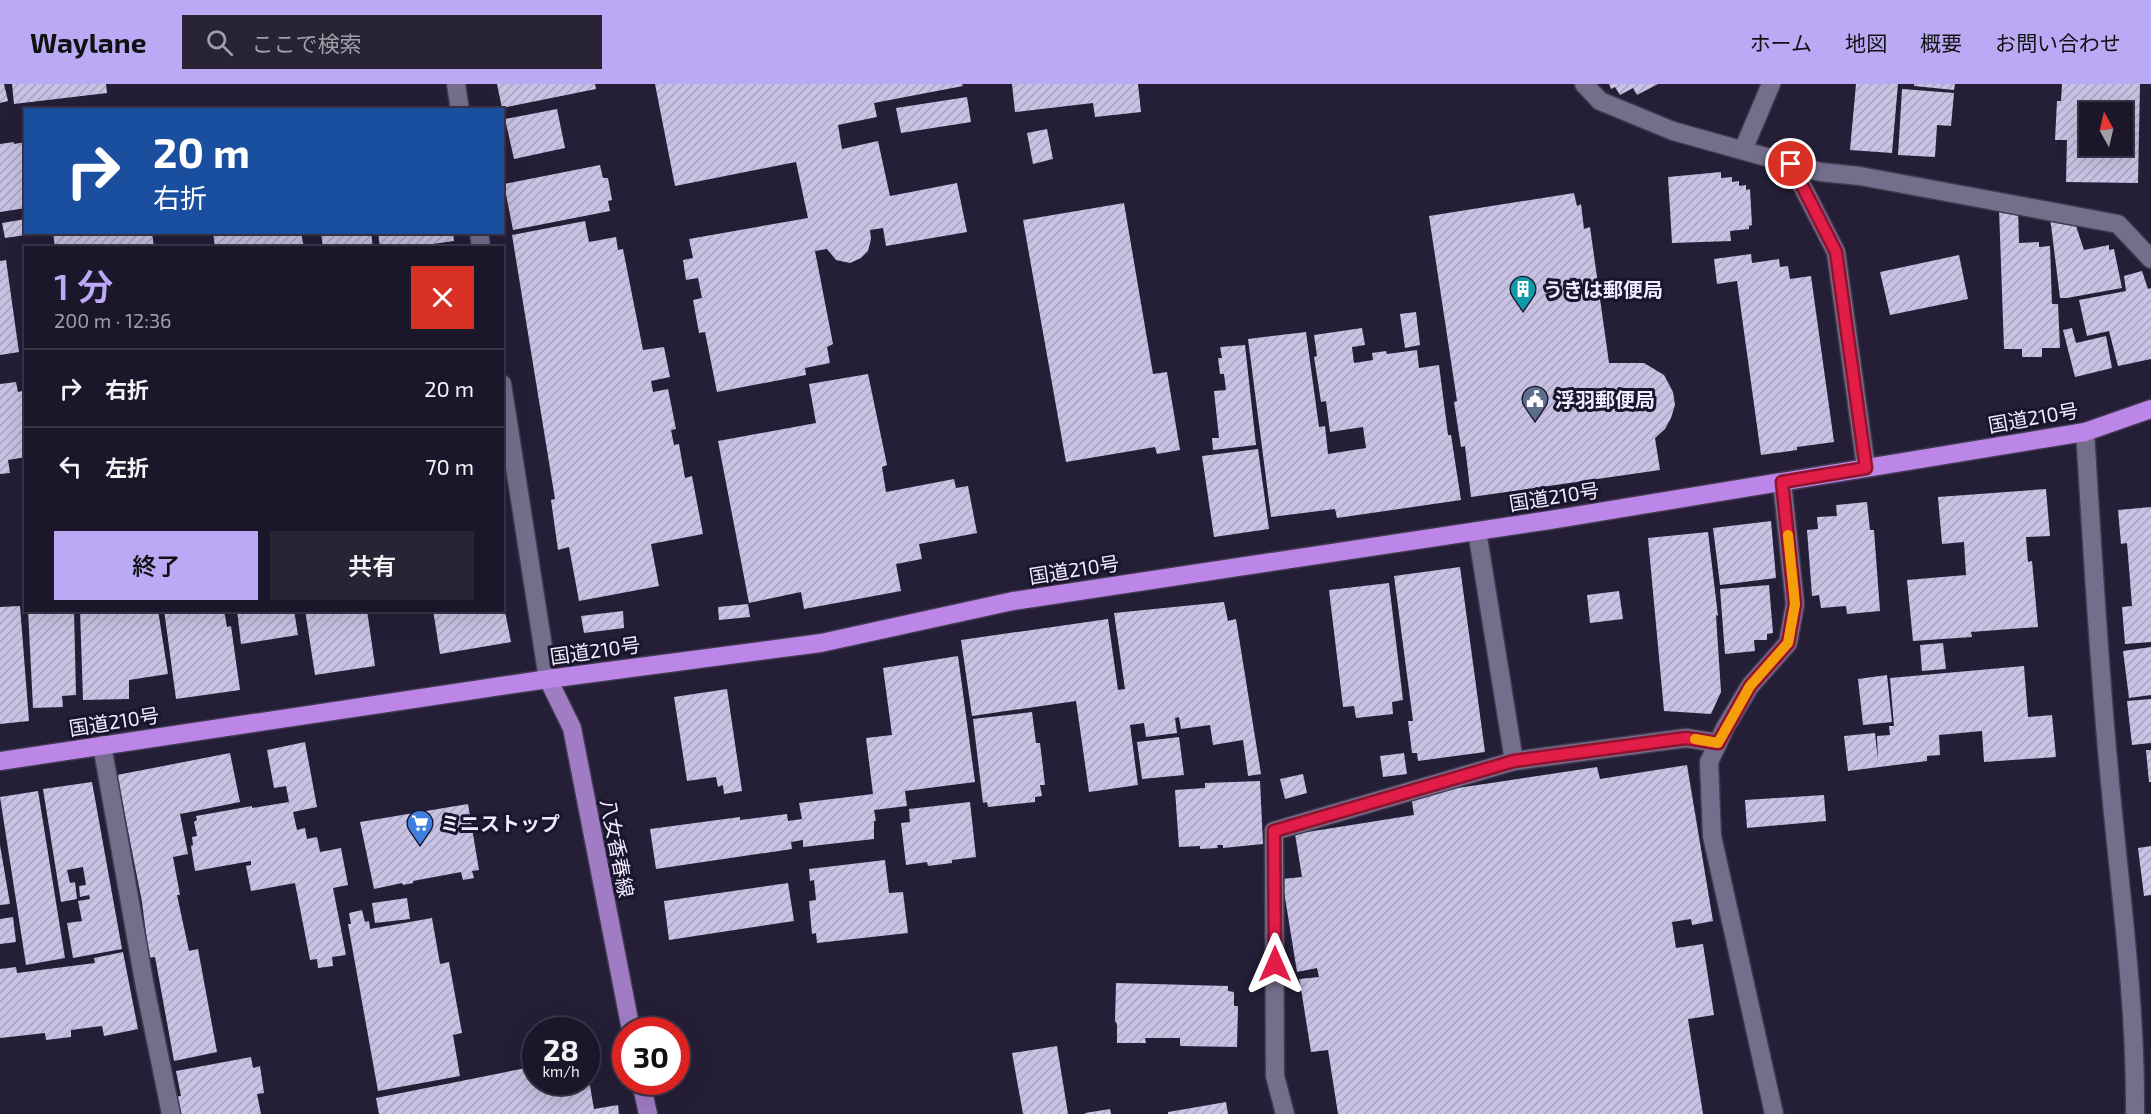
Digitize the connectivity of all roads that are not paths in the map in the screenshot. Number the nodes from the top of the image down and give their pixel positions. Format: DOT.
graph roads {
  1 [pos="456,84"];
  2 [pos="1584,84"];
  3 [pos="1771,84"];
  4 [pos="460,108"];
  5 [pos="1743,150"];
  6 [pos="1791,164"];
  7 [pos="2151,259"];
  8 [pos="504,397"];
  9 [pos="2151,409"];
  10 [pos="2085,432"];
  11 [pos="1866,468"];
  12 [pos="1782,482"];
  13 [pos="1477,531"];
  14 [pos="548,679"];
  15 [pos="1718,743"];
  16 [pos="102,745"];
  17 [pos="0,761"];
  18 [pos="1514,761"];
  19 [pos="628,1017"];
  20 [pos="644,1095"];
  21 [pos="171,1114"];
  22 [pos="648,1114"];
  23 [pos="1285,1114"];
  24 [pos="1774,1114"];
  25 [pos="2135,1114"];
  1 -- 4 [label="street"];
  2 -- 5 [label="street"];
  3 -- 5 [label="street"];
  5 -- 6 [label="street"];
  6 -- 7 [label="street"];
  6 -- 11 [label="street"];
  8 -- 14 [label="street"];
  9 -- 10 [label="highway, 国道210号"];
  10 -- 11 [label="highway, 国道210号"];
  10 -- 25 [label="street"];
  11 -- 12 [label="highway, 国道210号"];
  12 -- 13 [label="highway, 国道210号"];
  12 -- 15 [label="street"];
  13 -- 14 [label="highway, 国道210号"];
  13 -- 18 [label="street"];
  14 -- 16 [label="highway, 国道210号"];
  14 -- 19 [label="main road, 八女香春線"];
  15 -- 18 [label="street"];
  15 -- 24 [label="street"];
  16 -- 17 [label="highway, 国道210号"];
  16 -- 21 [label="street"];
  18 -- 23 [label="street"];
  20 -- 22 [label="main road"];
}
